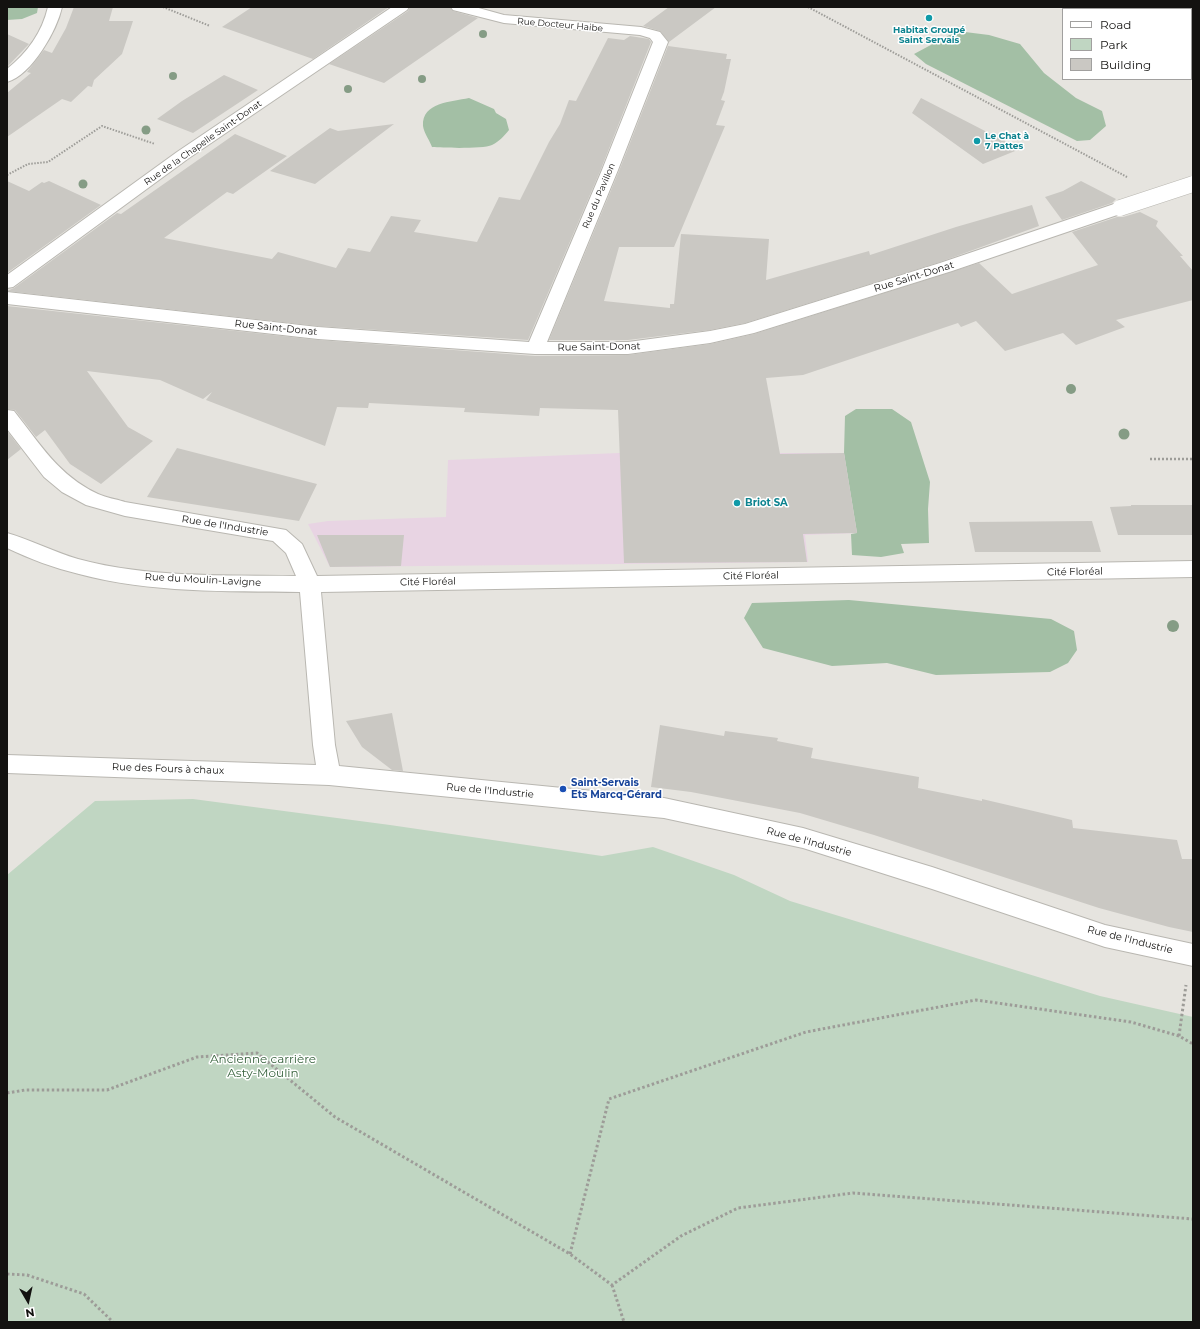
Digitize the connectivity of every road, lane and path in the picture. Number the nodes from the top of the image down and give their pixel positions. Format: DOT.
graph roads {
  1 [pos="55,7"];
  2 [pos="163,7"];
  3 [pos="402,7"];
  4 [pos="458,7"];
  5 [pos="808,7"];
  6 [pos="210,26"];
  7 [pos="661,42"];
  8 [pos="7,77"];
  9 [pos="183,155"];
  10 [pos="7,175"];
  11 [pos="1128,177"];
  12 [pos="1193,184"];
  13 [pos="7,283"];
  14 [pos="7,298"];
  15 [pos="535,348"];
  16 [pos="7,416"];
  17 [pos="1150,459"];
  18 [pos="1193,459"];
  19 [pos="7,540"];
  20 [pos="1193,569"];
  21 [pos="310,584"];
  22 [pos="7,764"];
  23 [pos="329,775"];
  24 [pos="1193,955"];
  25 [pos="1182,1008"];
  26 [pos="1179,1036"];
  27 [pos="1193,1044"];
  28 [pos="7,1093"];
  29 [pos="1193,1219"];
  30 [pos="570,1254"];
  31 [pos="7,1274"];
  32 [pos="612,1285"];
  33 [pos="113,1322"];
  34 [pos="624,1322"];
  1 -- 8 [label="street"];
  2 -- 6 [label="path"];
  3 -- 9 [label="street, Rue de la Chapelle Saint-Donat"];
  4 -- 7 [label="street, Rue Docteur Haibe"];
  5 -- 11 [label="path"];
  7 -- 15 [label="street, Rue du Pavillon"];
  9 -- 10 [label="path"];
  9 -- 13 [label="street, Rue de la Chapelle Saint-Donat"];
  12 -- 15 [label="street, Rue Saint-Donat, bridge"];
  14 -- 15 [label="street, Rue Saint-Donat"];
  16 -- 21 [label="street, Rue de l'Industrie"];
  17 -- 18 [label="path"];
  19 -- 21 [label="street, Rue du Moulin-Lavigne"];
  20 -- 21 [label="street, Cité Floréal"];
  21 -- 23 [label="street, Rue de l'Industrie"];
  22 -- 23 [label="street, Rue des Fours à chaux"];
  23 -- 24 [label="street, Rue de l'Industrie"];
  25 -- 26 [label="path"];
  26 -- 27 [label="path"];
  26 -- 30 [label="path"];
  28 -- 30 [label="path"];
  29 -- 32 [label="path"];
  30 -- 32 [label="path"];
  31 -- 33 [label="path"];
  32 -- 34 [label="path"];
}
